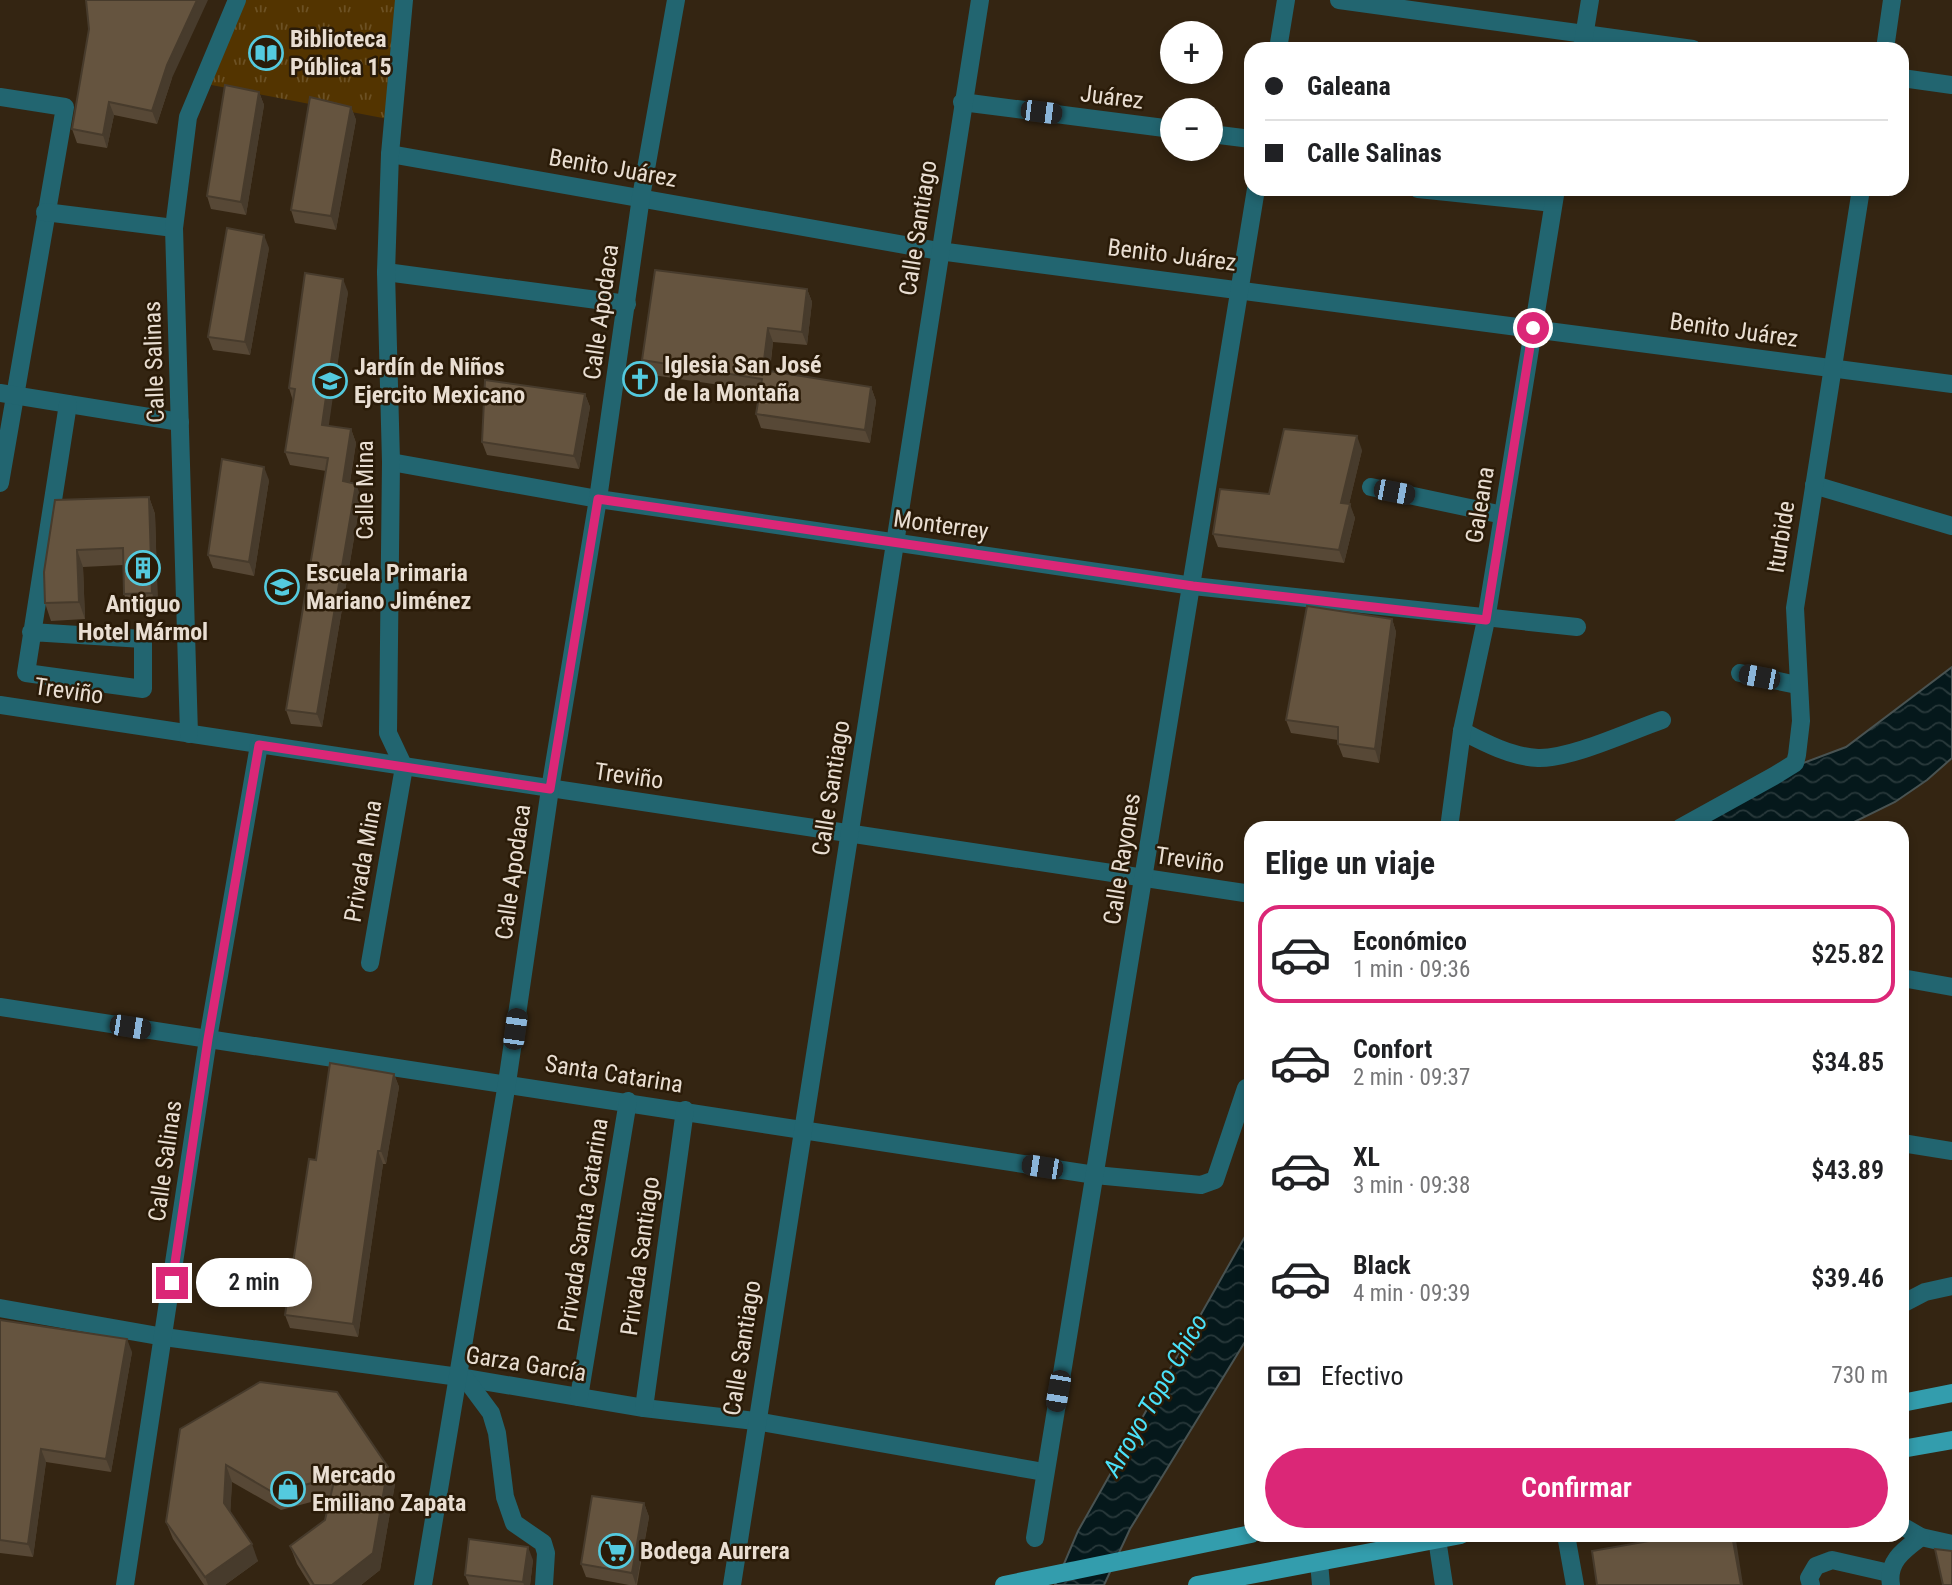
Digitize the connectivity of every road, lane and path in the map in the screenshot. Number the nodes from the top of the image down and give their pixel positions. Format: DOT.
graph roads {
  1 [pos="237,0"];
  2 [pos="404,0"];
  3 [pos="676,0"];
  4 [pos="980,0"];
  5 [pos="1286,0"];
  6 [pos="1339,0"];
  7 [pos="1590,0"];
  8 [pos="1892,0"];
  9 [pos="1583,41"];
  10 [pos="1279,42"];
  11 [pos="1886,42"];
  12 [pos="1909,79"];
  13 [pos="1952,85"];
  14 [pos="0,97"];
  15 [pos="962,102"];
  16 [pos="1160,127"];
  17 [pos="1223,136"];
  18 [pos="1244,138"];
  19 [pos="390,154"];
  20 [pos="1255,196"];
  21 [pos="1555,196"];
  22 [pos="1860,196"];
  23 [pos="641,197"];
  24 [pos="45,212"];
  25 [pos="173,228"];
  26 [pos="939,251"];
  27 [pos="386,272"];
  28 [pos="1239,288"];
  29 [pos="627,304"];
  30 [pos="1533,328"];
  31 [pos="1831,368"];
  32 [pos="1952,384"];
  33 [pos="7,394"];
  34 [pos="68,404"];
  35 [pos="180,422"];
  36 [pos="391,462"];
  37 [pos="0,483"];
  38 [pos="1814,485"];
  39 [pos="1371,487"];
  40 [pos="598,499"];
  41 [pos="1503,514"];
  42 [pos="1952,526"];
  43 [pos="896,543"];
  44 [pos="1193,586"];
  45 [pos="1486,620"];
  46 [pos="1577,627"];
  47 [pos="31,632"];
  48 [pos="1740,673"];
  49 [pos="1797,685"];
  50 [pos="0,705"];
  51 [pos="1662,720"];
  52 [pos="1462,731"];
  53 [pos="189,734"];
  54 [pos="259,745"];
  55 [pos="404,767"];
  56 [pos="550,789"];
  57 [pos="1450,821"];
  58 [pos="1692,821"];
  59 [pos="848,833"];
  60 [pos="1144,878"];
  61 [pos="1244,893"];
  62 [pos="370,964"];
  63 [pos="1909,979"];
  64 [pos="1952,987"];
  65 [pos="0,1007"];
  66 [pos="208,1039"];
  67 [pos="507,1083"];
  68 [pos="1244,1094"];
  69 [pos="628,1101"];
  70 [pos="685,1110"];
  71 [pos="803,1129"];
  72 [pos="1909,1144"];
  73 [pos="1952,1151"];
  74 [pos="1095,1175"];
  75 [pos="1952,1286"];
  76 [pos="1909,1300"];
  77 [pos="0,1308"];
  78 [pos="164,1337"];
  79 [pos="462,1378"];
  80 [pos="1952,1393"];
  81 [pos="579,1397"];
  82 [pos="1909,1402"];
  83 [pos="644,1408"];
  84 [pos="755,1421"];
  85 [pos="1952,1440"];
  86 [pos="1909,1448"];
  87 [pos="1044,1472"];
  88 [pos="1909,1530"];
  89 [pos="1244,1535"];
  90 [pos="1921,1536"];
  91 [pos="1035,1538"];
  92 [pos="1421,1542"];
  93 [pos="1437,1542"];
  94 [pos="1567,1542"];
  95 [pos="1952,1544"];
  96 [pos="1318,1562"];
  97 [pos="1890,1579"];
  98 [pos="1229,1583"];
  99 [pos="125,1585"];
  100 [pos="423,1585"];
  101 [pos="544,1585"];
  102 [pos="732,1585"];
  103 [pos="1004,1585"];
  104 [pos="1197,1585"];
  105 [pos="1321,1585"];
  106 [pos="1444,1585"];
  107 [pos="1575,1585"];
  108 [pos="1811,1585"];
  1 -- 25 [label="street, Calle Salinas"];
  2 -- 19 [label="street, Calle Mina"];
  3 -- 23 [label="street, Calle Apodaca"];
  4 -- 15 [label="street, Calle Santiago"];
  5 -- 10 [label="street"];
  6 -- 9 [label="street"];
  7 -- 9 [label="street"];
  8 -- 11 [label="street"];
  12 -- 13 [label="street"];
  14 -- 24 [label="street"];
  15 -- 16 [label="street, Juárez"];
  15 -- 26 [label="street, Calle Santiago"];
  17 -- 18 [label="street"];
  19 -- 23 [label="street, Benito Juárez"];
  19 -- 27 [label="street, Calle Mina"];
  20 -- 28 [label="street, Calle Rayones"];
  21 -- 30 [label="street, Galeana"];
  22 -- 31 [label="street, Iturbide"];
  23 -- 26 [label="street, Benito Juárez"];
  23 -- 29 [label="street, Calle Apodaca"];
  24 -- 25 [label="street"];
  24 -- 33 [label="street"];
  25 -- 35 [label="street, Calle Salinas"];
  26 -- 28 [label="street, Benito Juárez"];
  26 -- 43 [label="street, Calle Santiago"];
  27 -- 29 [label="street"];
  27 -- 36 [label="street, Calle Mina"];
  28 -- 30 [label="street, Benito Juárez"];
  28 -- 44 [label="street, Calle Rayones"];
  29 -- 40 [label="street, Calle Apodaca"];
  30 -- 31 [label="street, Benito Juárez"];
  30 -- 41 [label="street, Galeana"];
  31 -- 32 [label="street, Benito Juárez"];
  31 -- 38 [label="street, Iturbide"];
  33 -- 34 [label="street"];
  33 -- 37 [label="street"];
  34 -- 35 [label="street"];
  34 -- 47 [label="street"];
  35 -- 53 [label="street, Calle Salinas"];
  36 -- 40 [label="street, Monterrey"];
  36 -- 55 [label="street, Calle Mina"];
  38 -- 42 [label="street"];
  38 -- 49 [label="street, Iturbide"];
  39 -- 41 [label="street"];
  40 -- 43 [label="street, Monterrey"];
  40 -- 56 [label="street, Calle Apodaca"];
  41 -- 45 [label="street, Galeana"];
  43 -- 44 [label="street, Monterrey"];
  43 -- 59 [label="street, Calle Santiago"];
  44 -- 45 [label="street, Monterrey"];
  44 -- 60 [label="street, Calle Rayones"];
  45 -- 46 [label="street, Monterrey"];
  45 -- 52 [label="street, Galeana"];
  47 -- 47 [label="street"];
  48 -- 49 [label="street"];
  49 -- 58 [label="street, Iturbide"];
  50 -- 53 [label="street, Treviño"];
  51 -- 52 [label="street"];
  52 -- 57 [label="street, Galeana"];
  53 -- 54 [label="street, Treviño"];
  54 -- 55 [label="street, Treviño"];
  54 -- 66 [label="street, Calle Salinas"];
  55 -- 56 [label="street, Treviño"];
  55 -- 62 [label="street, Privada Mina"];
  56 -- 59 [label="street, Treviño"];
  56 -- 67 [label="street, Calle Apodaca"];
  59 -- 60 [label="street, Treviño"];
  59 -- 71 [label="street, Calle Santiago"];
  60 -- 61 [label="street, Treviño"];
  60 -- 74 [label="street, Calle Rayones"];
  63 -- 64 [label="street"];
  65 -- 66 [label="street, Santa Catarina"];
  66 -- 67 [label="street, Santa Catarina"];
  66 -- 78 [label="street, Calle Salinas"];
  67 -- 69 [label="street, Santa Catarina"];
  67 -- 79 [label="street, Calle Apodaca"];
  68 -- 74 [label="street, Santa Catarina"];
  69 -- 70 [label="street, Santa Catarina"];
  69 -- 81 [label="street, Privada Santa Catarina"];
  70 -- 71 [label="street, Santa Catarina"];
  70 -- 83 [label="street, Privada Santiago"];
  71 -- 74 [label="street, Santa Catarina"];
  71 -- 84 [label="street, Calle Santiago"];
  72 -- 73 [label="street"];
  74 -- 87 [label="street, Calle Rayones"];
  75 -- 76 [label="street"];
  77 -- 78 [label="street, Garza García"];
  78 -- 79 [label="street, Garza García"];
  78 -- 99 [label="street, Calle Salinas"];
  79 -- 81 [label="street, Garza García"];
  79 -- 100 [label="street, Calle Apodaca"];
  79 -- 101 [label="street"];
  80 -- 82 [label="main road"];
  81 -- 83 [label="street, Garza García"];
  83 -- 84 [label="street, Garza García"];
  84 -- 87 [label="street, Garza García"];
  84 -- 102 [label="street, Calle Santiago"];
  85 -- 86 [label="main road"];
  87 -- 91 [label="street, Calle Rayones"];
  88 -- 90 [label="street"];
  89 -- 103 [label="main road"];
  90 -- 95 [label="street"];
  90 -- 97 [label="street"];
  92 -- 96 [label="main road"];
  93 -- 106 [label="street"];
  94 -- 107 [label="street"];
  96 -- 98 [label="main road"];
  96 -- 105 [label="street"];
  97 -- 108 [label="street"];
  98 -- 104 [label="main road"];
}
